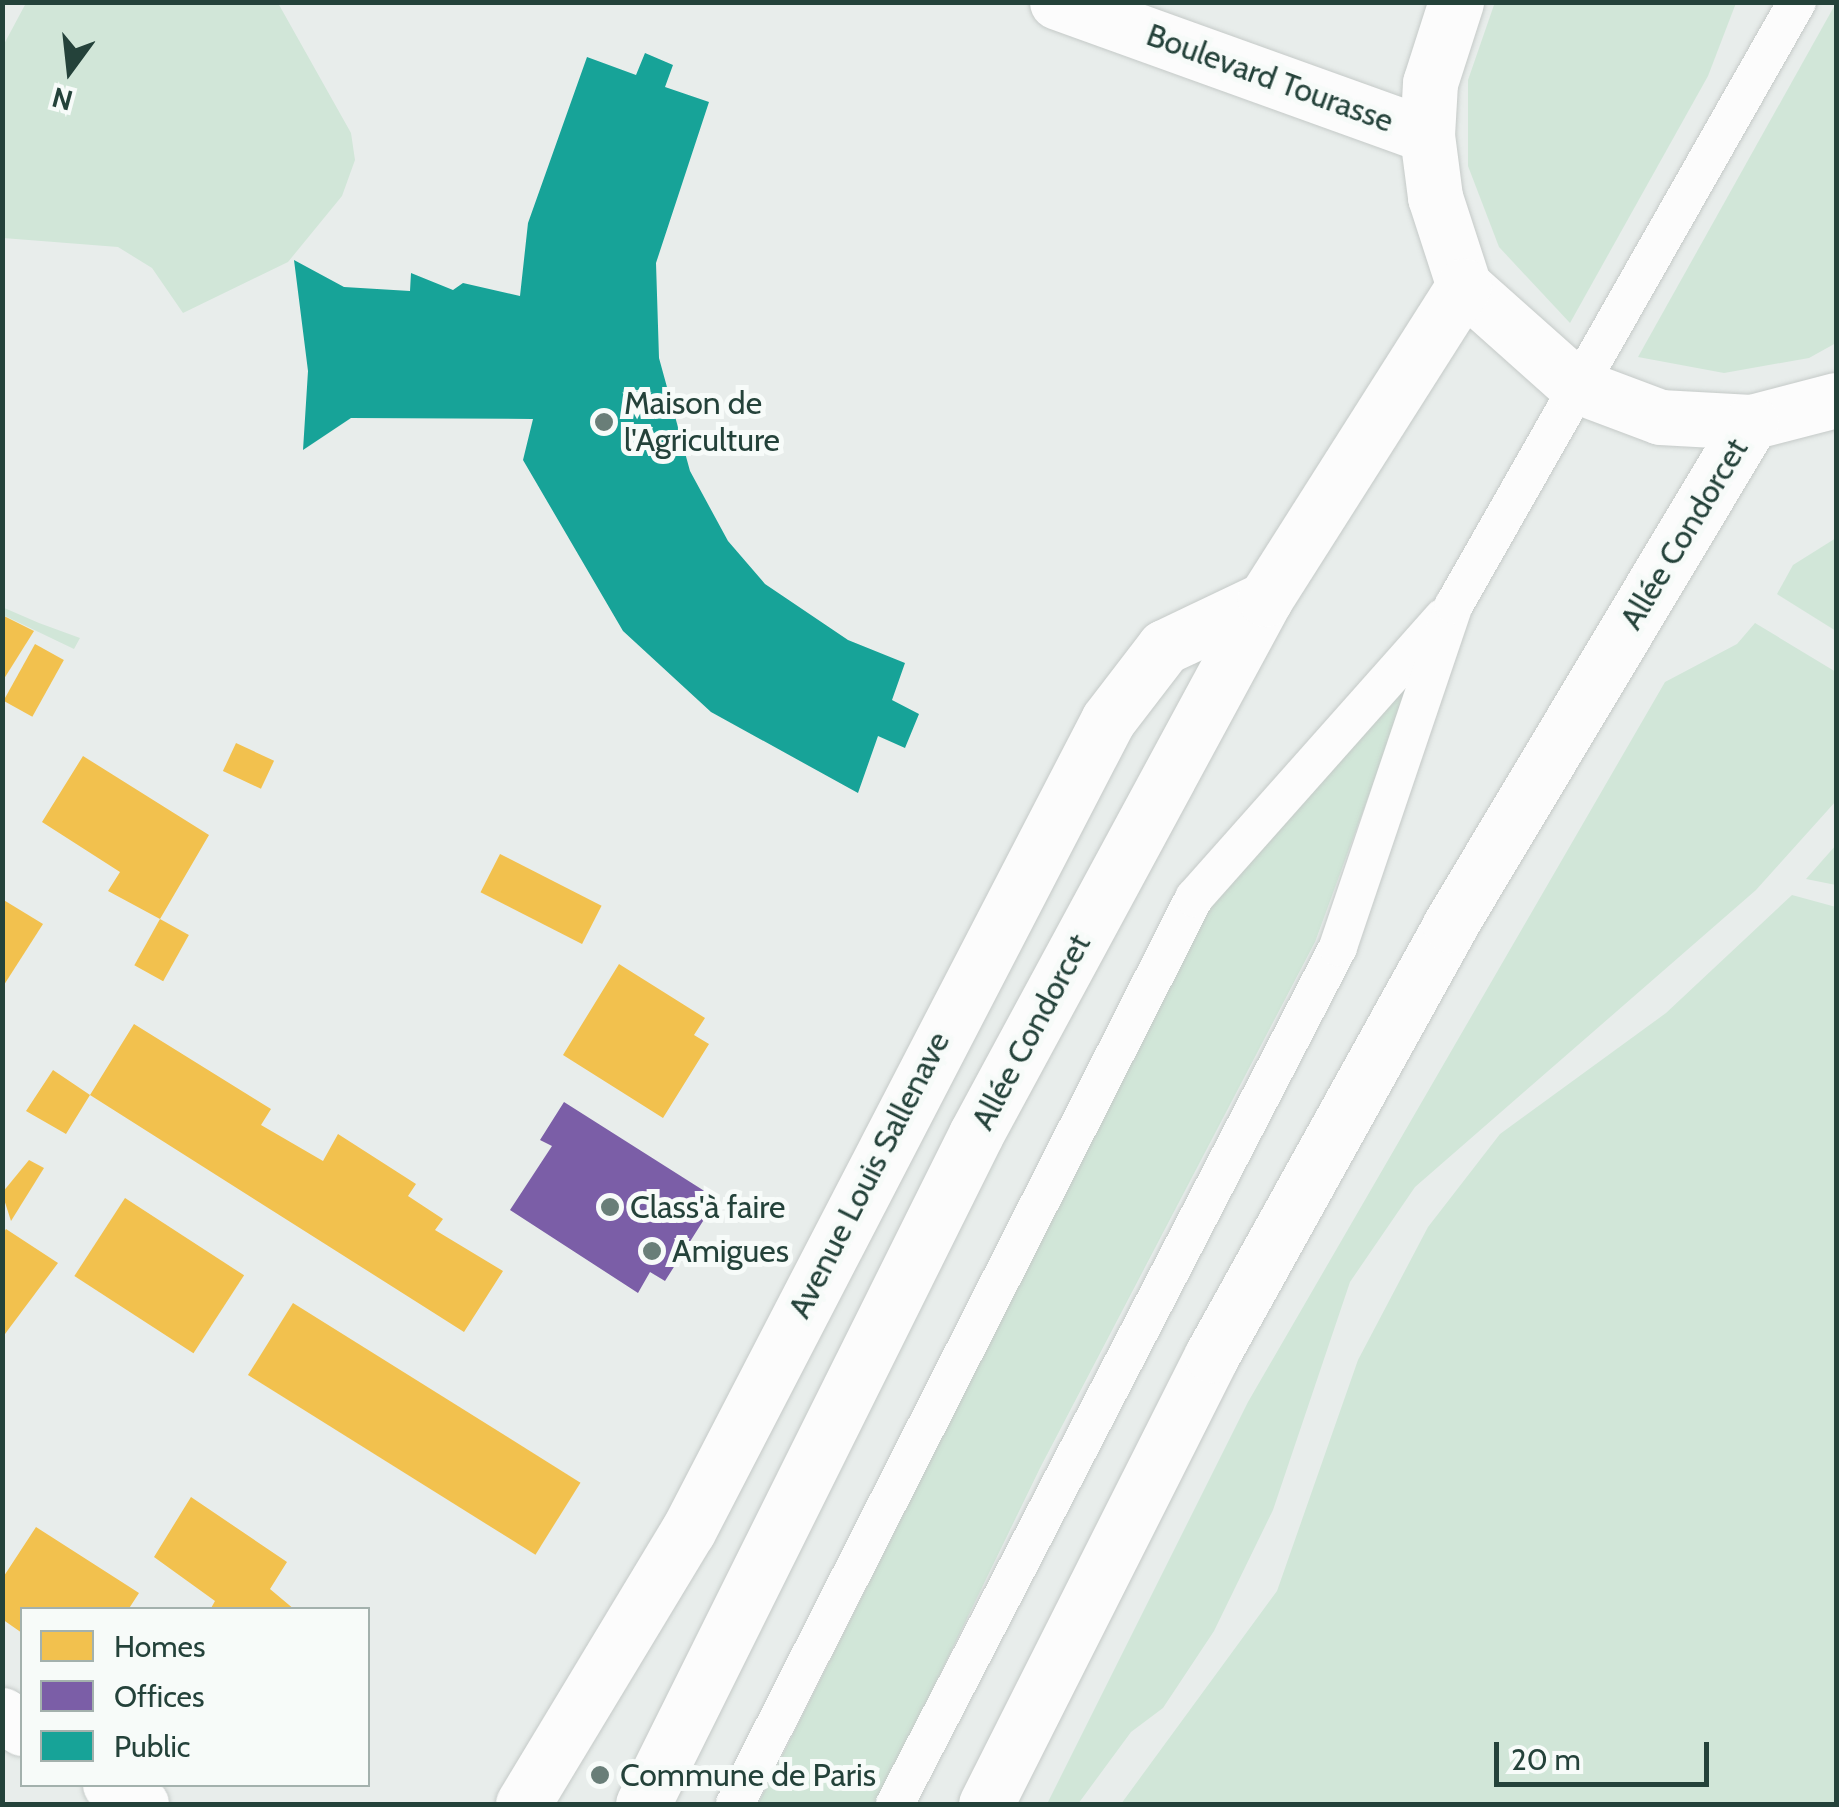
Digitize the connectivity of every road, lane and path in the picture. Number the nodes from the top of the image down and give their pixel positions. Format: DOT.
graph roads {
  1 [pos="1057,2"];
  2 [pos="1456,2"];
  3 [pos="1797,2"];
  4 [pos="1777,18"];
  5 [pos="1427,135"];
  6 [pos="1464,286"];
  7 [pos="1574,384"];
  8 [pos="1836,400"];
  9 [pos="1751,422"];
  10 [pos="1265,599"];
  11 [pos="1454,605"];
  12 [pos="115,1787"];
  13 [pos="141,1804"];
  14 [pos="523,1804"];
  15 [pos="643,1804"];
  16 [pos="735,1804"];
  17 [pos="895,1804"];
  18 [pos="986,1804"];
  1 -- 5 [label="main road, Boulevard Tourasse"];
  2 -- 5 [label="main road"];
  3 -- 4 [label="lane"];
  4 -- 7 [label="lane"];
  5 -- 6 [label="main road"];
  6 -- 7 [label="main road"];
  6 -- 10 [label="main road, Allée Condorcet"];
  7 -- 9 [label="main road"];
  7 -- 11 [label="lane"];
  8 -- 9 [label="main road"];
  9 -- 18 [label="main road, Allée Condorcet"];
  10 -- 14 [label="main road, Avenue Louis Sallenave"];
  10 -- 15 [label="main road, Allée Condorcet"];
  11 -- 16 [label="lane"];
  11 -- 17 [label="lane"];
  12 -- 13 [label="main road"];
}
